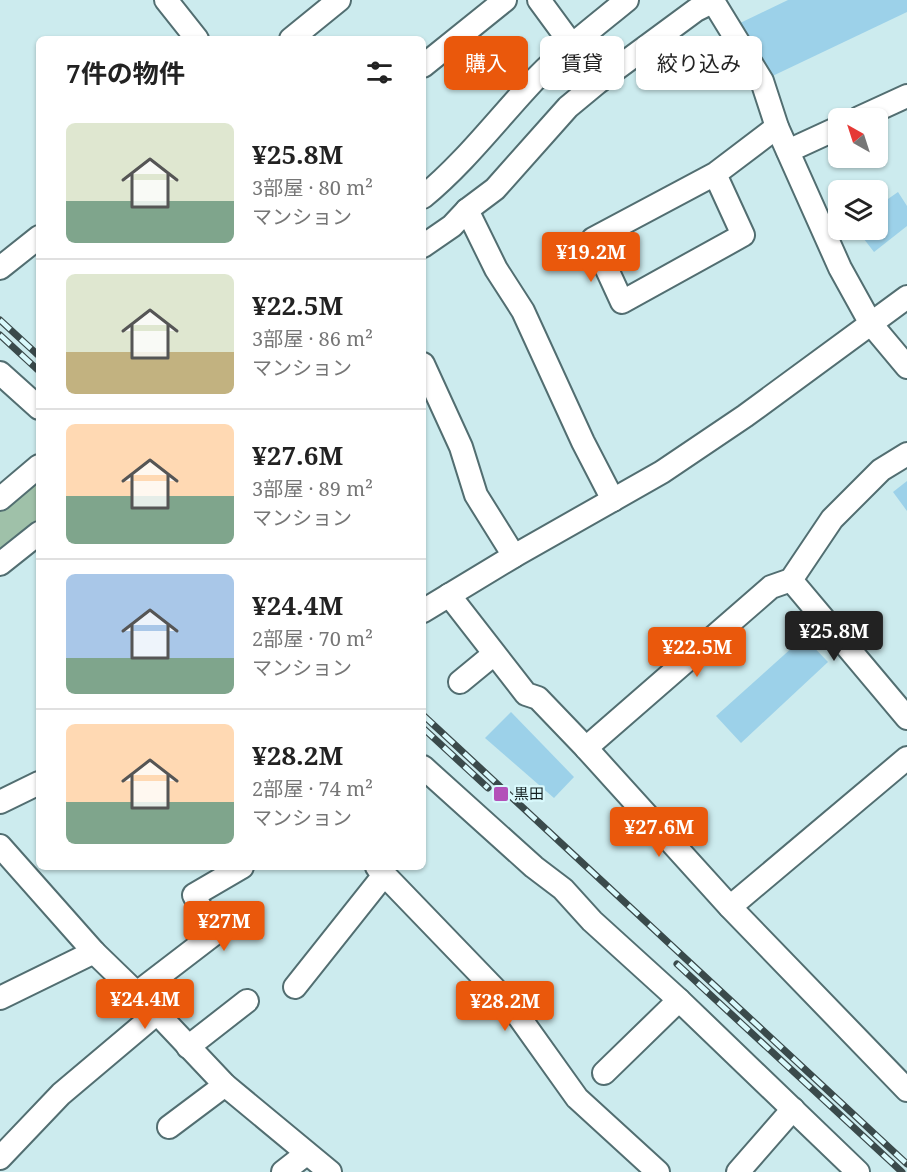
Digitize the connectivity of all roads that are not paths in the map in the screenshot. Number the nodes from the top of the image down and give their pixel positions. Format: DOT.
graph roads {
  1 [pos="166,0"];
  2 [pos="339,0"];
  3 [pos="505,0"];
  4 [pos="539,0"];
  5 [pos="627,0"];
  6 [pos="195,36"];
  7 [pos="295,36"];
  8 [pos="565,36"];
  9 [pos="583,36"];
  10 [pos="426,64"];
  11 [pos="540,76"];
  12 [pos="907,96"];
  13 [pos="881,108"];
  14 [pos="777,127"];
  15 [pos="828,133"];
  16 [pos="788,151"];
  17 [pos="715,174"];
  18 [pos="426,194"];
  19 [pos="467,210"];
  20 [pos="36,239"];
  21 [pos="426,244"];
  22 [pos="0,268"];
  23 [pos="907,297"];
  24 [pos="872,324"];
  25 [pos="907,367"];
  26 [pos="426,371"];
  27 [pos="0,373"];
  28 [pos="36,405"];
  29 [pos="907,454"];
  30 [pos="36,469"];
  31 [pos="0,499"];
  32 [pos="613,500"];
  33 [pos="36,535"];
  34 [pos="514,556"];
  35 [pos="0,564"];
  36 [pos="791,580"];
  37 [pos="449,595"];
  38 [pos="426,609"];
  39 [pos="494,654"];
  40 [pos="460,682"];
  41 [pos="907,718"];
  42 [pos="586,748"];
  43 [pos="907,758"];
  44 [pos="426,770"];
  45 [pos="36,784"];
  46 [pos="0,802"];
  47 [pos="0,846"];
  48 [pos="234,870"];
  49 [pos="380,871"];
  50 [pos="730,907"];
  51 [pos="94,952"];
  52 [pos="295,987"];
  53 [pos="137,993"];
  54 [pos="0,998"];
  55 [pos="679,1000"];
  56 [pos="247,1002"];
  57 [pos="157,1013"];
  58 [pos="188,1047"];
  59 [pos="604,1073"];
  60 [pos="225,1085"];
  61 [pos="907,1090"];
  62 [pos="793,1109"];
  63 [pos="169,1127"];
  64 [pos="306,1154"];
  65 [pos="0,1158"];
  66 [pos="283,1172"];
  67 [pos="330,1172"];
  68 [pos="658,1172"];
  69 [pos="738,1172"];
  70 [pos="858,1172"];
  1 -- 6 [label="street"];
  2 -- 7 [label="street"];
  3 -- 10 [label="street"];
  4 -- 8 [label="street"];
  5 -- 9 [label="street"];
  11 -- 18 [label="street"];
  12 -- 13 [label="street"];
  14 -- 16 [label="street"];
  14 -- 17 [label="street"];
  14 -- 19 [label="street"];
  15 -- 16 [label="street"];
  16 -- 24 [label="street"];
  17 -- 17 [label="street"];
  19 -- 21 [label="street"];
  19 -- 32 [label="street"];
  20 -- 22 [label="street"];
  23 -- 24 [label="street"];
  24 -- 25 [label="street"];
  24 -- 32 [label="street"];
  26 -- 34 [label="street"];
  27 -- 28 [label="street"];
  29 -- 36 [label="street"];
  30 -- 31 [label="street"];
  32 -- 34 [label="street"];
  33 -- 35 [label="street"];
  34 -- 37 [label="street"];
  36 -- 41 [label="street"];
  36 -- 42 [label="street"];
  37 -- 38 [label="street"];
  37 -- 39 [label="street"];
  39 -- 40 [label="street"];
  39 -- 42 [label="street"];
  42 -- 50 [label="street"];
  43 -- 50 [label="street"];
  44 -- 55 [label="street"];
  45 -- 46 [label="street"];
  47 -- 51 [label="street"];
  48 -- 53 [label="street"];
  49 -- 52 [label="street"];
  49 -- 68 [label="street"];
  50 -- 61 [label="street"];
  51 -- 53 [label="street"];
  51 -- 54 [label="street"];
  53 -- 57 [label="street"];
  55 -- 59 [label="street"];
  55 -- 62 [label="street"];
  56 -- 58 [label="street"];
  57 -- 58 [label="street"];
  57 -- 65 [label="street"];
  58 -- 60 [label="street"];
  60 -- 63 [label="street"];
  60 -- 64 [label="street"];
  62 -- 69 [label="street"];
  62 -- 70 [label="street"];
  64 -- 66 [label="street"];
  64 -- 67 [label="street"];
}
